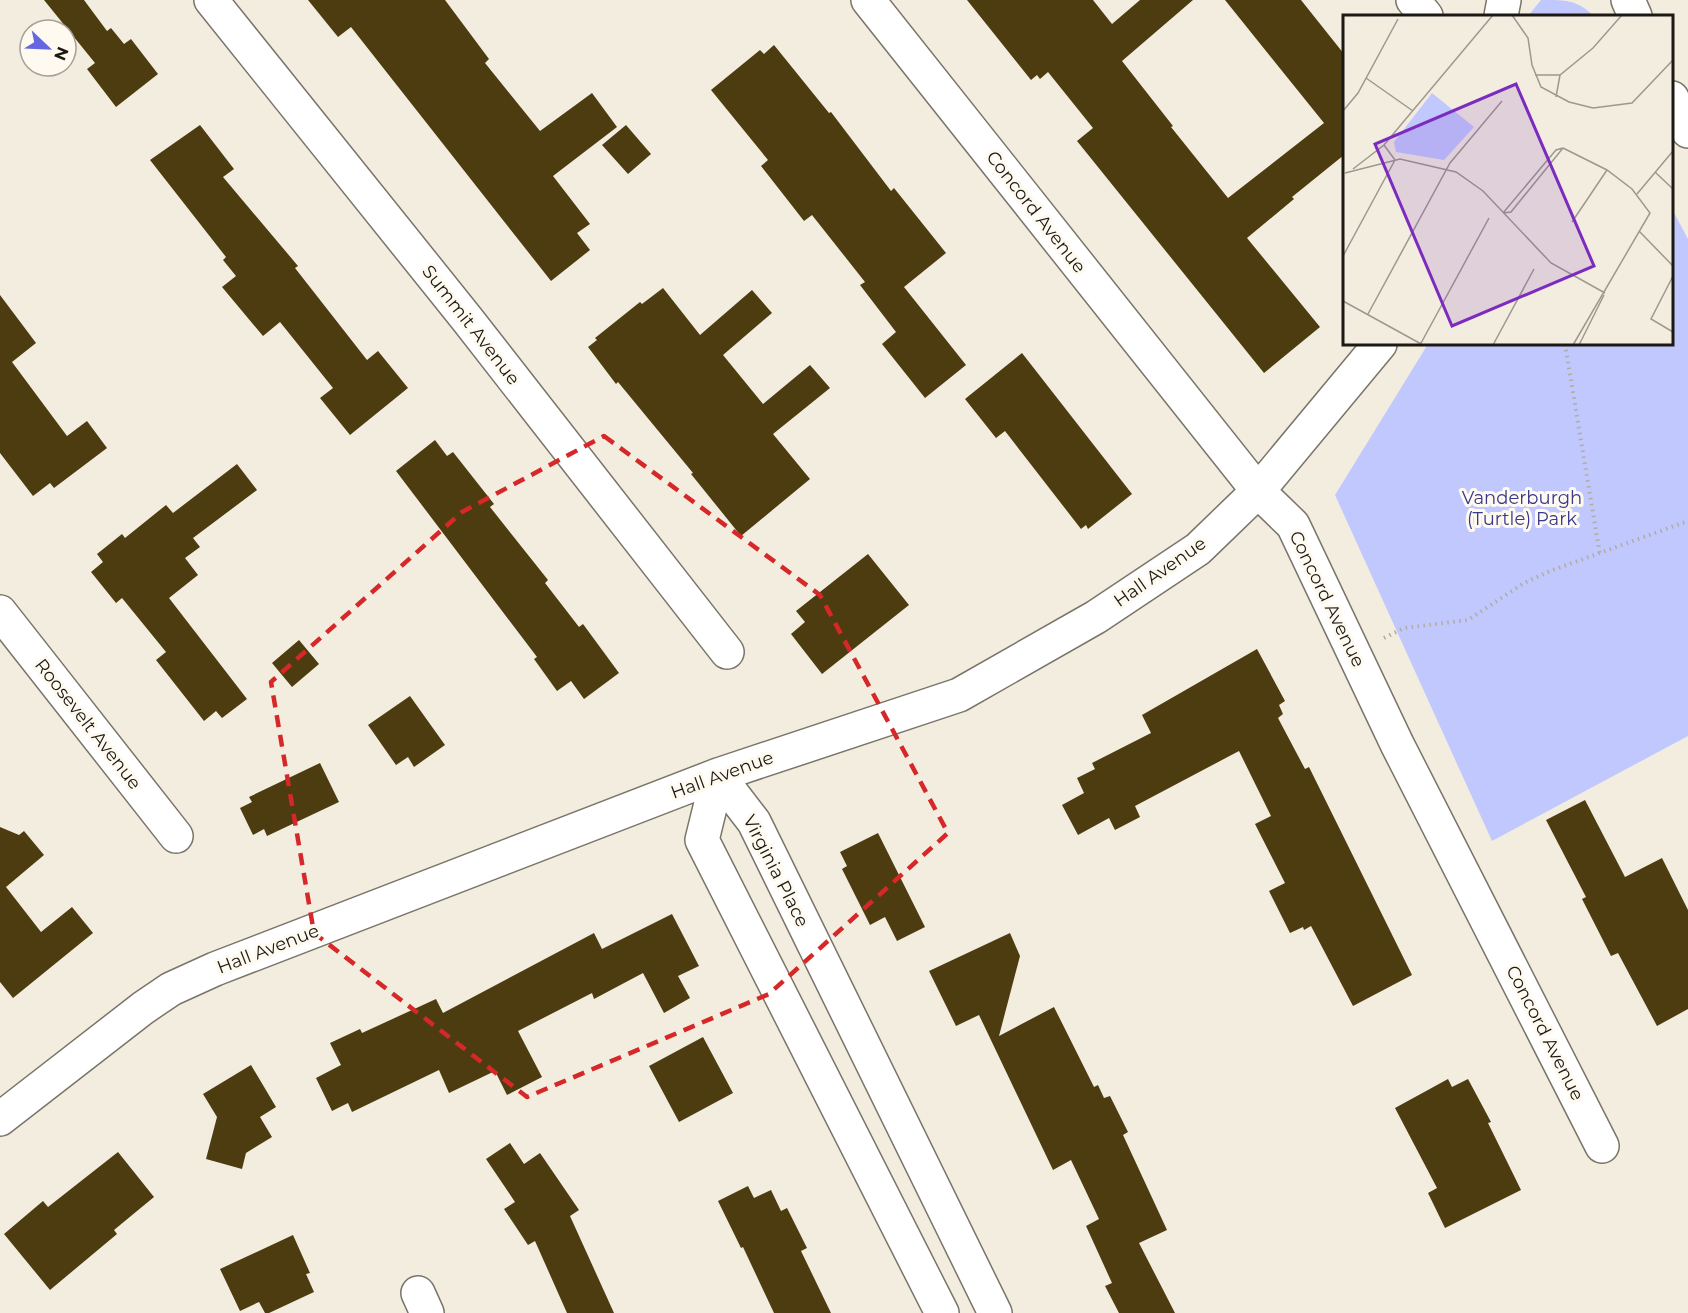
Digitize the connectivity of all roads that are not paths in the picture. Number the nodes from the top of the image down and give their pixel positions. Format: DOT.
graph roads {
  1 [pos="212,0"];
  2 [pos="868,0"];
  3 [pos="1413,0"];
  4 [pos="1628,0"];
  5 [pos="1425,15"];
  6 [pos="1635,15"];
  7 [pos="1673,102"];
  8 [pos="1688,131"];
  9 [pos="1379,345"];
  10 [pos="1258,491"];
  11 [pos="0,612"];
  12 [pos="727,652"];
  13 [pos="718,775"];
  14 [pos="176,836"];
  15 [pos="0,1119"];
  16 [pos="1602,1146"];
  17 [pos="942,1313"];
  18 [pos="995,1313"];
  1 -- 12 [label="street, Summit Avenue"];
  2 -- 10 [label="street, Concord Avenue"];
  3 -- 5 [label="street"];
  4 -- 6 [label="street"];
  7 -- 8 [label="street"];
  9 -- 10 [label="street, Hall Avenue"];
  10 -- 13 [label="street, Hall Avenue"];
  10 -- 16 [label="street, Concord Avenue"];
  11 -- 14 [label="street, Roosevelt Avenue"];
  13 -- 15 [label="street, Hall Avenue"];
  13 -- 17 [label="street"];
  13 -- 18 [label="street, Virginia Place"];
}
